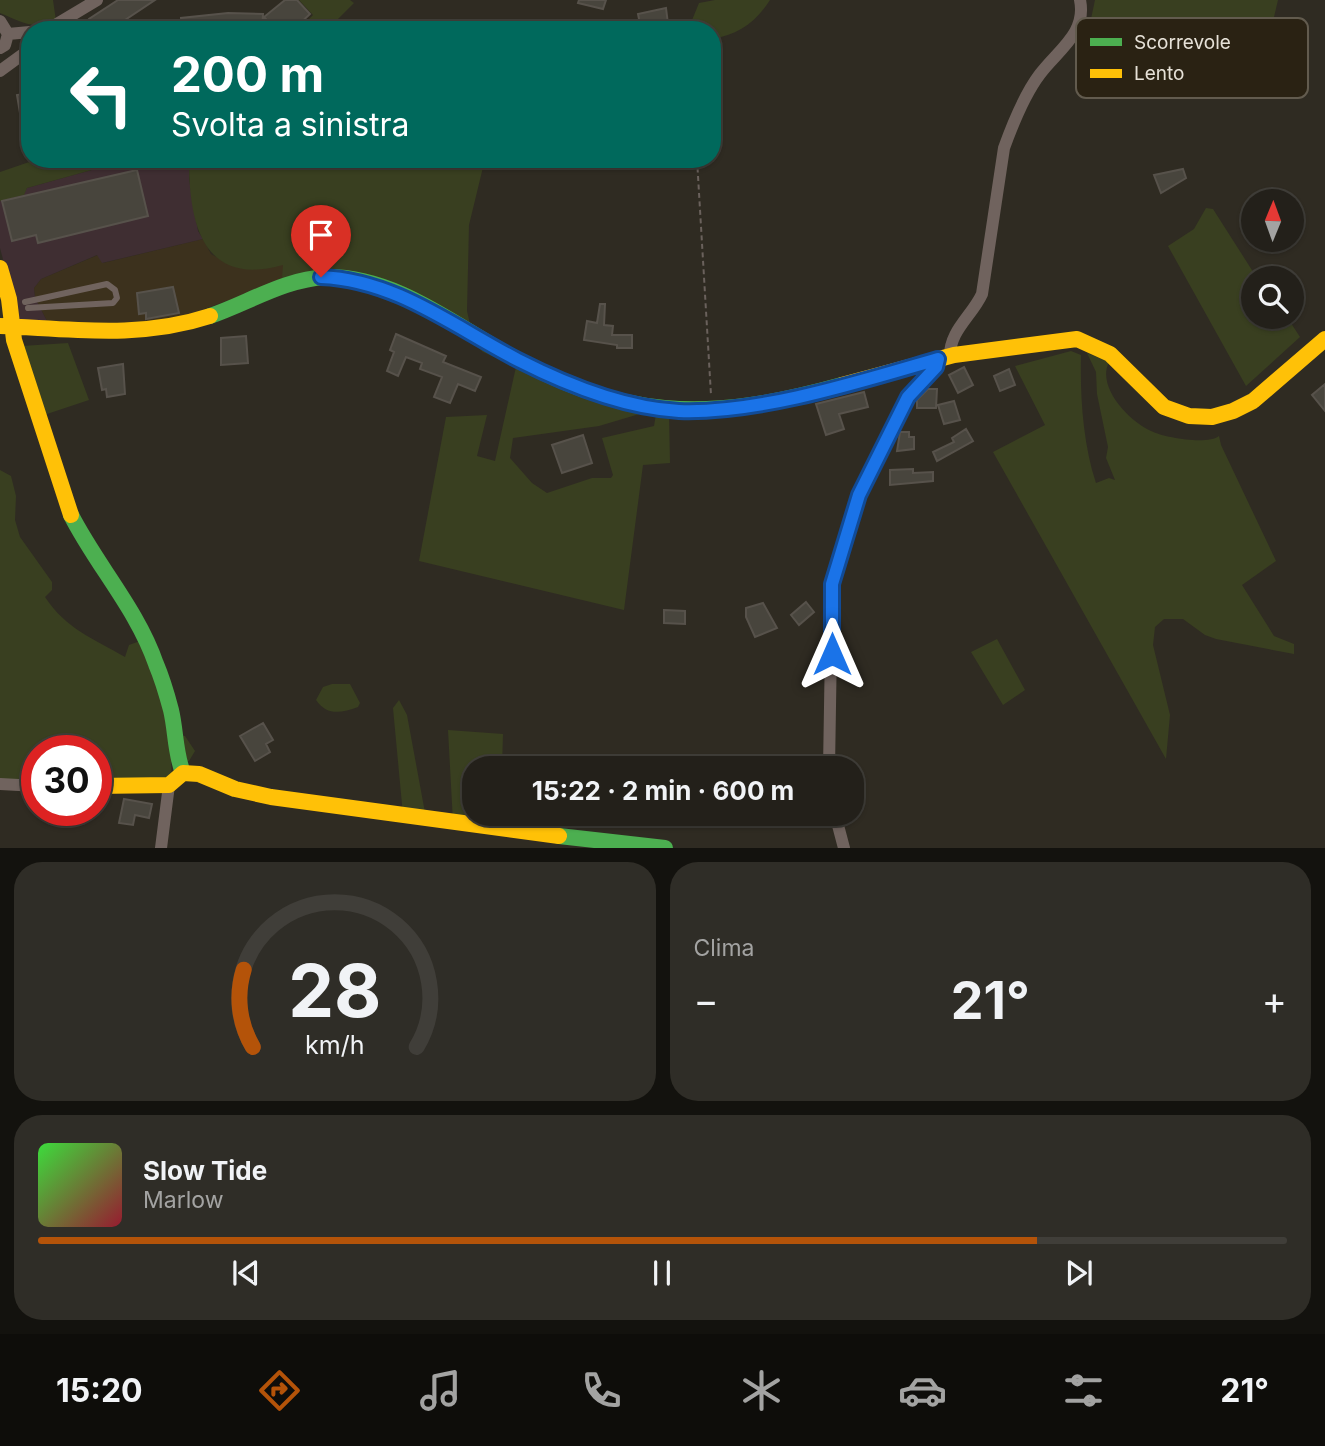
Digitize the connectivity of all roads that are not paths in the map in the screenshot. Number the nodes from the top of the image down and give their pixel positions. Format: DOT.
graph roads {
  1 [pos="97,0"];
  2 [pos="0,21"];
  3 [pos="64,21"];
  4 [pos="1076,29"];
  5 [pos="21,33"];
  6 [pos="8,34"];
  7 [pos="0,48"];
  8 [pos="21,56"];
  9 [pos="0,71"];
  10 [pos="0,268"];
  11 [pos="26,305"];
  12 [pos="7,326"];
  13 [pos="1325,339"];
  14 [pos="944,358"];
  15 [pos="829,756"];
  16 [pos="183,773"];
  17 [pos="0,784"];
  18 [pos="21,785"];
  19 [pos="169,785"];
  20 [pos="112,786"];
  21 [pos="838,826"];
  22 [pos="161,848"];
  23 [pos="665,848"];
  24 [pos="844,848"];
  1 -- 3 [label="street"];
  2 -- 6 [label="street"];
  4 -- 14 [label="street"];
  5 -- 6 [label="street"];
  6 -- 7 [label="street"];
  8 -- 9 [label="street"];
  10 -- 12 [label="main road"];
  11 -- 11 [label="lane"];
  12 -- 14 [label="main road"];
  12 -- 16 [label="main road"];
  13 -- 14 [label="main road"];
  14 -- 15 [label="street"];
  16 -- 19 [label="main road"];
  16 -- 23 [label="main road"];
  17 -- 18 [label="street"];
  19 -- 20 [label="main road"];
  19 -- 22 [label="street"];
  21 -- 24 [label="street"];
}
